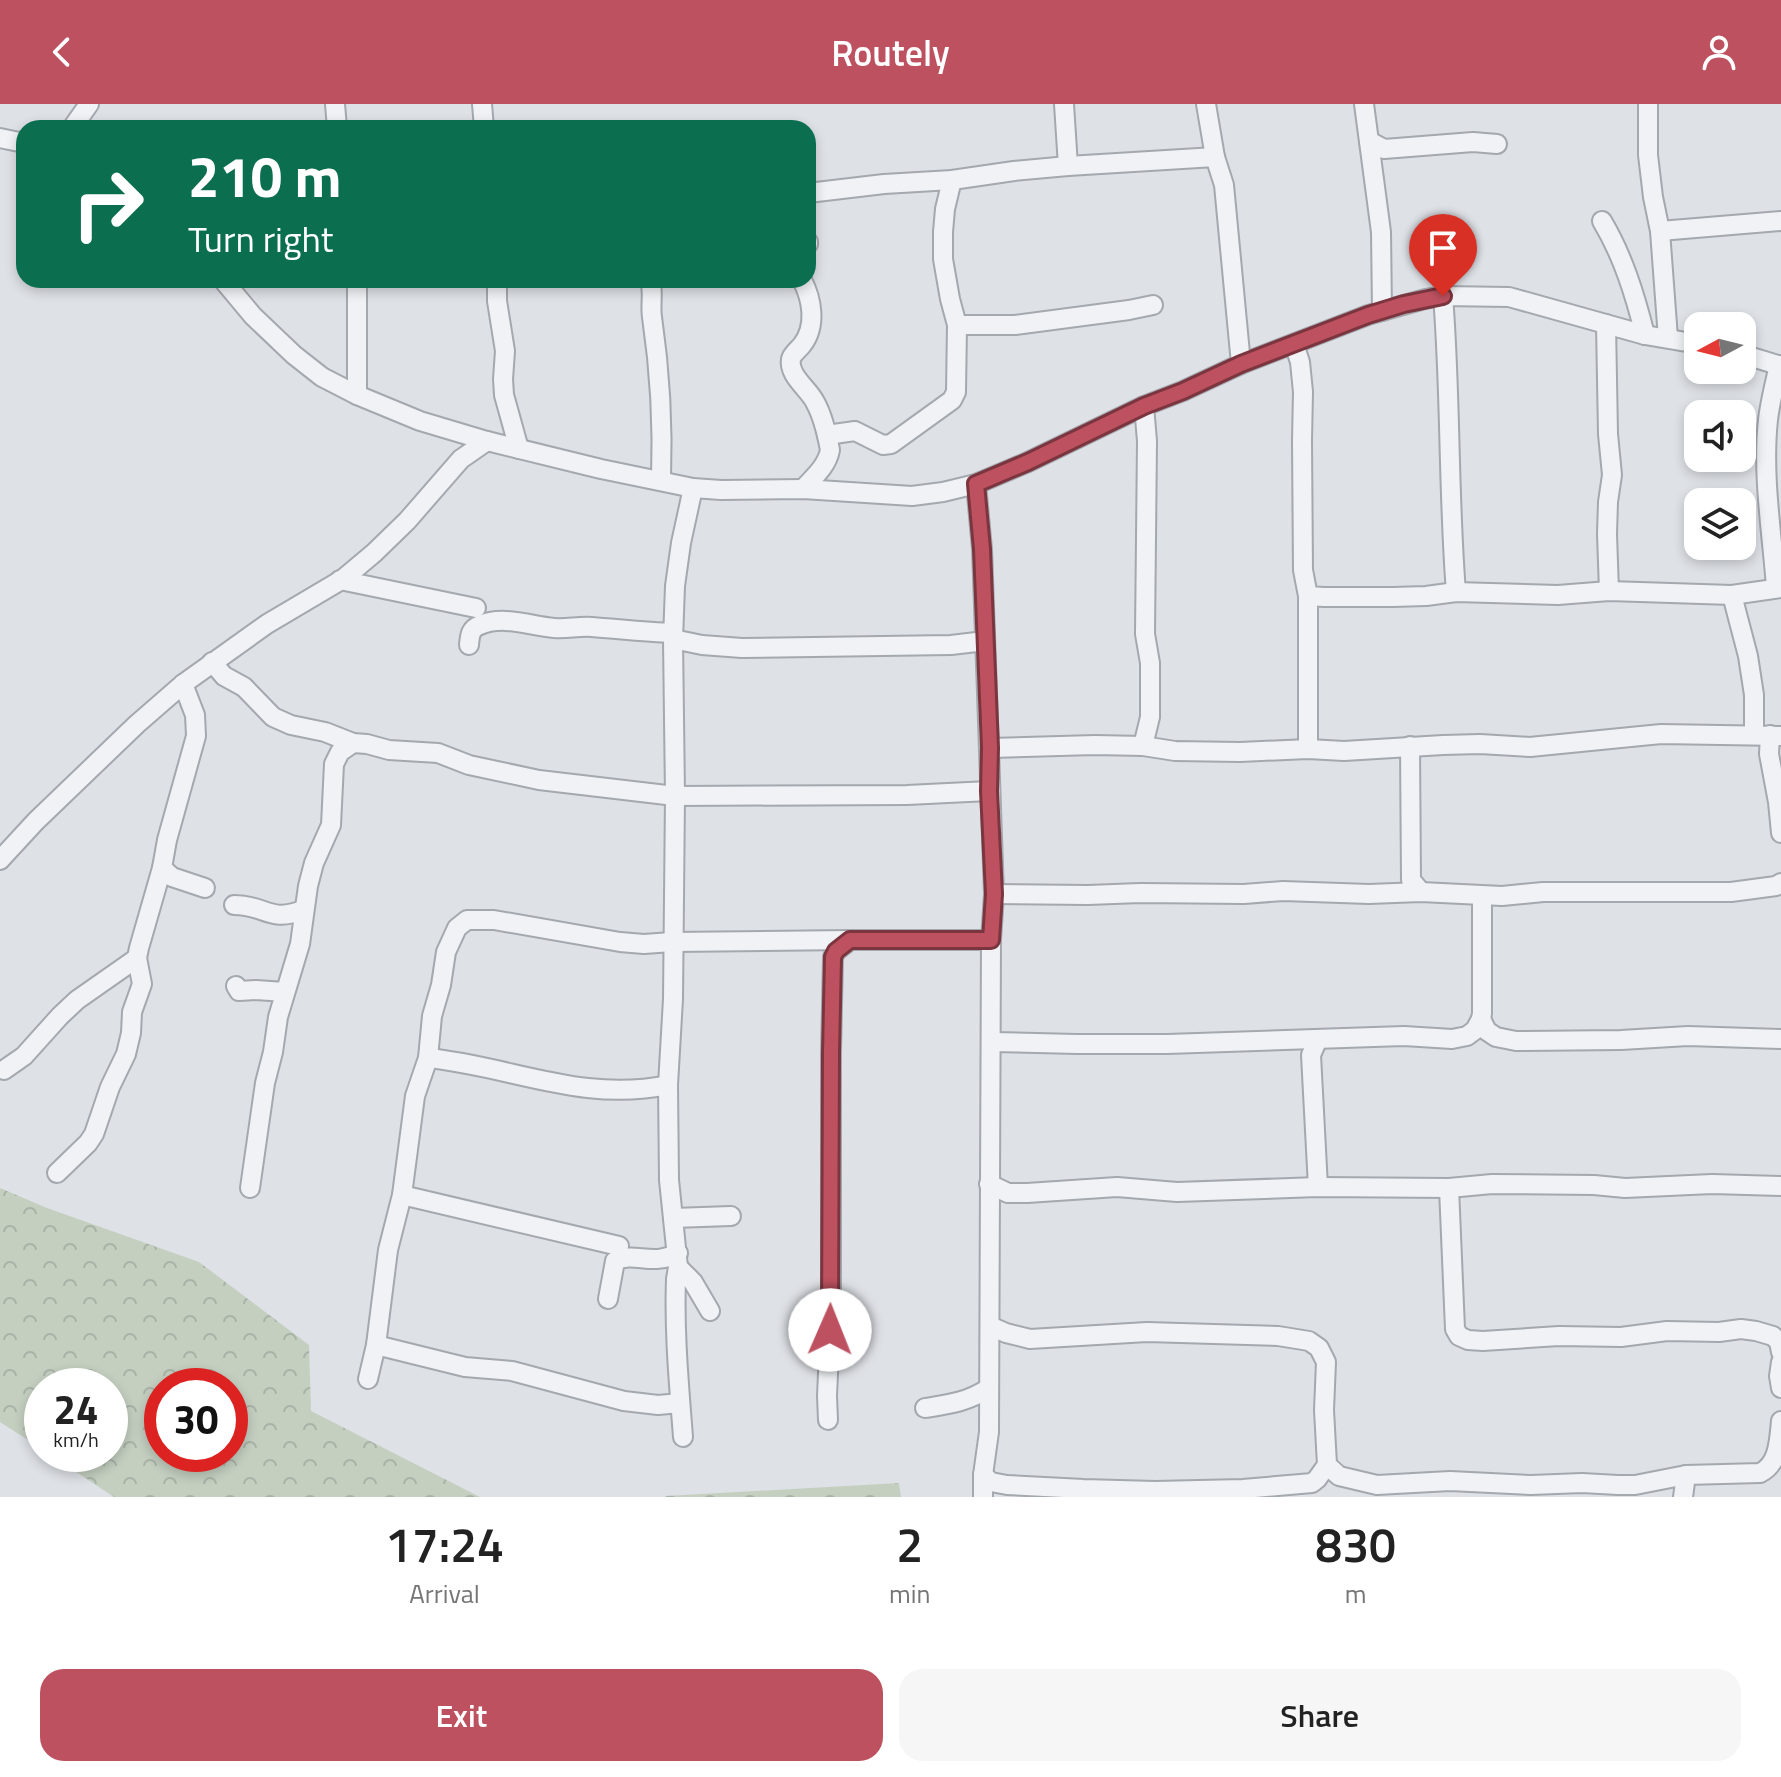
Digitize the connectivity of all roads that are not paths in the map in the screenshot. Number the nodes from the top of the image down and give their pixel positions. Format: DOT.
graph roads {
  1 [pos="1064,104"];
  2 [pos="1206,104"];
  3 [pos="1364,104"];
  4 [pos="1648,104"];
  5 [pos="1497,144"];
  6 [pos="1375,151"];
  7 [pos="1215,157"];
  8 [pos="1068,166"];
  9 [pos="952,180"];
  10 [pos="816,192"];
  11 [pos="1602,221"];
  12 [pos="1781,221"];
  13 [pos="1660,231"];
  14 [pos="230,288"];
  15 [pos="357,288"];
  16 [pos="497,288"];
  17 [pos="653,288"];
  18 [pos="806,288"];
  19 [pos="1443,296"];
  20 [pos="1153,305"];
  21 [pos="1382,311"];
  22 [pos="1606,324"];
  23 [pos="957,325"];
  24 [pos="1645,335"];
  25 [pos="1668,338"];
  26 [pos="1684,341"];
  27 [pos="1294,344"];
  28 [pos="1756,358"];
  29 [pos="1241,364"];
  30 [pos="1780,366"];
  31 [pos="357,395"];
  32 [pos="1144,406"];
  33 [pos="460,432"];
  34 [pos="827,435"];
  35 [pos="487,441"];
  36 [pos="519,449"];
  37 [pos="461,459"];
  38 [pos="661,480"];
  39 [pos="976,484"];
  40 [pos="693,488"];
  41 [pos="803,489"];
  42 [pos="340,580"];
  43 [pos="1779,587"];
  44 [pos="1609,591"];
  45 [pos="1456,592"];
  46 [pos="1732,595"];
  47 [pos="1308,596"];
  48 [pos="476,608"];
  49 [pos="673,636"];
  50 [pos="985,641"];
  51 [pos="469,645"];
  52 [pos="212,662"];
  53 [pos="183,684"];
  54 [pos="1768,735"];
  55 [pos="344,744"];
  56 [pos="1143,746"];
  57 [pos="1410,746"];
  58 [pos="990,748"];
  59 [pos="1308,749"];
  60 [pos="989,791"];
  61 [pos="675,796"];
  62 [pos="1781,833"];
  63 [pos="0,860"];
  64 [pos="162,868"];
  65 [pos="1781,883"];
  66 [pos="205,888"];
  67 [pos="1411,888"];
  68 [pos="994,894"];
  69 [pos="1482,896"];
  70 [pos="234,905"];
  71 [pos="303,910"];
  72 [pos="850,940"];
  73 [pos="991,940"];
  74 [pos="672,942"];
  75 [pos="137,958"];
  76 [pos="236,986"];
  77 [pos="285,992"];
  78 [pos="1481,1019"];
  79 [pos="1318,1039"];
  80 [pos="1781,1039"];
  81 [pos="992,1042"];
  82 [pos="428,1058"];
  83 [pos="4,1070"];
  84 [pos="668,1085"];
  85 [pos="57,1173"];
  86 [pos="989,1184"];
  87 [pos="1781,1186"];
  88 [pos="1318,1187"];
  89 [pos="250,1188"];
  90 [pos="1449,1188"];
  91 [pos="402,1195"];
  92 [pos="731,1216"];
  93 [pos="673,1218"];
  94 [pos="619,1246"];
  95 [pos="678,1260"];
  96 [pos="608,1299"];
  97 [pos="710,1311"];
  98 [pos="990,1326"];
  99 [pos="376,1345"];
  100 [pos="1781,1352"];
  101 [pos="1781,1362"];
  102 [pos="368,1379"];
  103 [pos="989,1388"];
  104 [pos="1781,1388"];
  105 [pos="680,1403"];
  106 [pos="925,1408"];
  107 [pos="828,1420"];
  108 [pos="1781,1421"];
  109 [pos="683,1437"];
  110 [pos="1327,1465"];
  111 [pos="983,1475"];
  112 [pos="1686,1475"];
  113 [pos="1307,1491"];
  114 [pos="1378,1491"];
  115 [pos="983,1497"];
  116 [pos="1683,1497"];
  1 -- 8 [label="street"];
  2 -- 7 [label="street"];
  3 -- 6 [label="street"];
  4 -- 13 [label="street"];
  5 -- 6 [label="street"];
  6 -- 21 [label="street"];
  7 -- 8 [label="street"];
  7 -- 29 [label="street"];
  8 -- 9 [label="street"];
  9 -- 10 [label="street"];
  9 -- 23 [label="street"];
  11 -- 24 [label="street"];
  12 -- 13 [label="street"];
  13 -- 25 [label="street"];
  14 -- 31 [label="street"];
  15 -- 31 [label="street"];
  16 -- 36 [label="street"];
  17 -- 38 [label="street"];
  18 -- 34 [label="street"];
  19 -- 21 [label="street"];
  19 -- 22 [label="street"];
  19 -- 45 [label="street"];
  20 -- 23 [label="street"];
  21 -- 27 [label="street"];
  22 -- 24 [label="street"];
  22 -- 44 [label="street"];
  23 -- 34 [label="street"];
  24 -- 25 [label="street"];
  25 -- 26 [label="street"];
  27 -- 29 [label="street"];
  27 -- 47 [label="street"];
  28 -- 30 [label="street"];
  29 -- 32 [label="street"];
  30 -- 43 [label="street"];
  31 -- 33 [label="street"];
  32 -- 39 [label="street"];
  32 -- 56 [label="street"];
  33 -- 35 [label="street"];
  33 -- 37 [label="street"];
  34 -- 41 [label="street"];
  35 -- 36 [label="street"];
  35 -- 37 [label="street"];
  36 -- 38 [label="street"];
  37 -- 42 [label="street"];
  38 -- 40 [label="street"];
  39 -- 41 [label="street"];
  39 -- 50 [label="street"];
  40 -- 41 [label="street"];
  40 -- 49 [label="street"];
  42 -- 48 [label="street"];
  42 -- 52 [label="street"];
  43 -- 46 [label="street"];
  44 -- 45 [label="street"];
  44 -- 46 [label="street"];
  45 -- 47 [label="street"];
  46 -- 54 [label="street"];
  47 -- 59 [label="street"];
  49 -- 50 [label="street"];
  49 -- 51 [label="street"];
  49 -- 61 [label="street"];
  50 -- 58 [label="street"];
  52 -- 53 [label="street"];
  52 -- 55 [label="street"];
  53 -- 63 [label="street"];
  53 -- 64 [label="street"];
  54 -- 57 [label="street"];
  54 -- 62 [label="street"];
  55 -- 61 [label="street"];
  55 -- 71 [label="street"];
  56 -- 58 [label="street"];
  56 -- 59 [label="street"];
  57 -- 59 [label="street"];
  57 -- 67 [label="street"];
  58 -- 60 [label="street"];
  60 -- 61 [label="street"];
  60 -- 68 [label="street"];
  61 -- 74 [label="street"];
  64 -- 66 [label="street"];
  64 -- 75 [label="street"];
  65 -- 69 [label="street"];
  67 -- 68 [label="street"];
  67 -- 69 [label="street"];
  68 -- 73 [label="street"];
  69 -- 78 [label="street"];
  70 -- 71 [label="street"];
  71 -- 77 [label="street"];
  72 -- 73 [label="street"];
  72 -- 74 [label="street"];
  72 -- 107 [label="street"];
  73 -- 81 [label="street"];
  74 -- 82 [label="street"];
  74 -- 84 [label="street"];
  75 -- 83 [label="street"];
  75 -- 85 [label="street"];
  76 -- 77 [label="street"];
  77 -- 89 [label="street"];
  78 -- 79 [label="street"];
  78 -- 80 [label="street"];
  79 -- 81 [label="street"];
  79 -- 88 [label="street"];
  81 -- 86 [label="street"];
  82 -- 84 [label="street"];
  82 -- 91 [label="street"];
  84 -- 93 [label="street"];
  86 -- 88 [label="street"];
  86 -- 98 [label="street"];
  87 -- 90 [label="street"];
  88 -- 90 [label="street"];
  90 -- 100 [label="street"];
  91 -- 94 [label="street"];
  91 -- 99 [label="street"];
  92 -- 93 [label="street"];
  93 -- 95 [label="street"];
  95 -- 96 [label="street"];
  95 -- 97 [label="street"];
  95 -- 105 [label="street"];
  98 -- 103 [label="street"];
  98 -- 110 [label="street"];
  99 -- 102 [label="street"];
  99 -- 105 [label="street"];
  101 -- 104 [label="street"];
  103 -- 106 [label="street"];
  103 -- 111 [label="street"];
  105 -- 109 [label="street"];
  108 -- 112 [label="street"];
  110 -- 113 [label="street"];
  110 -- 114 [label="street"];
  111 -- 113 [label="street"];
  111 -- 115 [label="street"];
  112 -- 114 [label="street"];
  112 -- 116 [label="street"];
}
